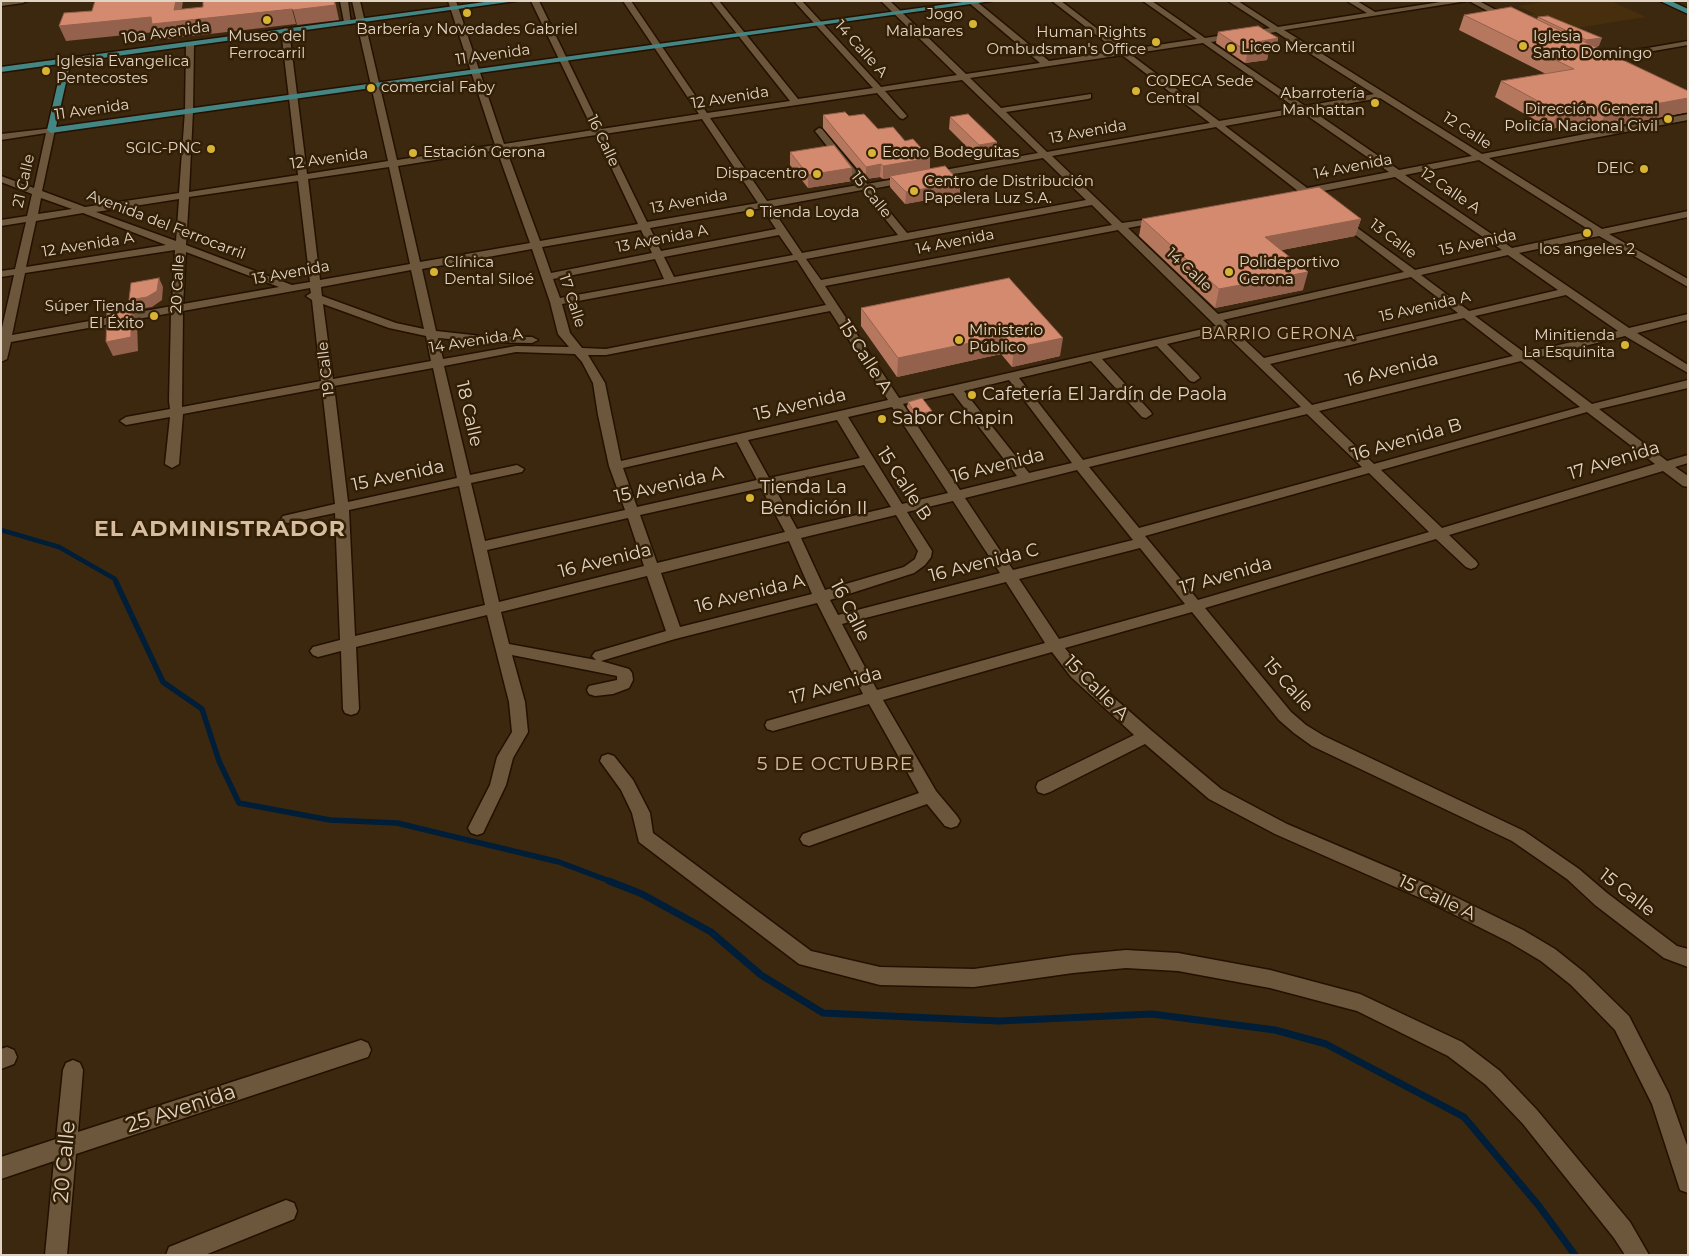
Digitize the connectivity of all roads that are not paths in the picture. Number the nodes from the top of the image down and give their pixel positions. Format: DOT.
graph roads {
  1 [pos="23,1"];
  2 [pos="344,1"];
  3 [pos="356,1"];
  4 [pos="512,1"];
  5 [pos="535,1"];
  6 [pos="627,1"];
  7 [pos="715,1"];
  8 [pos="798,1"];
  9 [pos="885,1"];
  10 [pos="988,1"];
  11 [pos="1056,1"];
  12 [pos="1147,1"];
  13 [pos="1232,1"];
  14 [pos="1351,1"];
  15 [pos="1463,1"];
  16 [pos="1473,1"];
  17 [pos="1664,1"];
  18 [pos="973,2"];
  19 [pos="1,4"];
  20 [pos="453,5"];
  21 [pos="1688,12"];
  22 [pos="898,14"];
  23 [pos="1375,15"];
  24 [pos="360,20"];
  25 [pos="348,22"];
  26 [pos="1517,23"];
  27 [pos="818,24"];
  28 [pos="1277,29"];
  29 [pos="285,30"];
  30 [pos="742,35"];
  31 [pos="1203,41"];
  32 [pos="1688,43"];
  33 [pos="190,44"];
  34 [pos="657,46"];
  35 [pos="1125,52"];
  36 [pos="109,55"];
  37 [pos="1584,56"];
  38 [pos="563,59"];
  39 [pos="1592,60"];
  40 [pos="1048,65"];
  41 [pos="1608,68"];
  42 [pos="65,69"];
  43 [pos="1,71"];
  44 [pos="476,71"];
  45 [pos="964,77"];
  46 [pos="376,85"];
  47 [pos="878,90"];
  48 [pos="1383,95"];
  49 [pos="294,96"];
  50 [pos="1088,96"];
  51 [pos="796,103"];
  52 [pos="1302,109"];
  53 [pos="189,111"];
  54 [pos="999,111"];
  55 [pos="903,116"];
  56 [pos="705,117"];
  57 [pos="1688,117"];
  58 [pos="1688,122"];
  59 [pos="1216,124"];
  60 [pos="51,130"];
  61 [pos="819,130"];
  62 [pos="599,133"];
  63 [pos="1,137"];
  64 [pos="501,148"];
  65 [pos="1044,155"];
  66 [pos="1484,160"];
  67 [pos="393,165"];
  68 [pos="1400,176"];
  69 [pos="302,178"];
  70 [pos="1,179"];
  71 [pos="864,187"];
  72 [pos="37,192"];
  73 [pos="1308,194"];
  74 [pos="184,196"];
  75 [pos="1292,197"];
  76 [pos="1092,202"];
  77 [pos="764,204"];
  78 [pos="84,210"];
  79 [pos="1688,214"];
  80 [pos="30,218"];
  81 [pos="1174,219"];
  82 [pos="1,223"];
  83 [pos="643,226"];
  84 [pos="1122,229"];
  85 [pos="782,231"];
  86 [pos="1601,233"];
  87 [pos="905,237"];
  88 [pos="536,245"];
  89 [pos="180,246"];
  90 [pos="1512,251"];
  91 [pos="658,255"];
  92 [pos="799,256"];
  93 [pos="416,266"];
  94 [pos="19,271"];
  95 [pos="1,274"];
  96 [pos="1412,274"];
  97 [pos="547,276"];
  98 [pos="670,280"];
  99 [pos="316,284"];
  100 [pos="1688,284"];
  101 [pos="820,287"];
  102 [pos="291,288"];
  103 [pos="1567,291"];
  104 [pos="318,298"];
  105 [pos="556,302"];
  106 [pos="832,306"];
  107 [pos="177,308"];
  108 [pos="1465,314"];
  109 [pos="1688,317"];
  110 [pos="1221,323"];
  111 [pos="1627,332"];
  112 [pos="432,334"];
  113 [pos="3,339"];
  114 [pos="1159,342"];
  115 [pos="576,349"];
  116 [pos="1092,356"];
  117 [pos="1522,357"];
  118 [pos="1,359"];
  119 [pos="1262,362"];
  120 [pos="438,363"];
  121 [pos="1688,370"];
  122 [pos="1011,375"];
  123 [pos="1194,378"];
  124 [pos="328,384"];
  125 [pos="1688,384"];
  126 [pos="956,389"];
  127 [pos="894,402"];
  128 [pos="1589,408"];
  129 [pos="1310,409"];
  130 [pos="177,412"];
  131 [pos="1146,414"];
  132 [pos="840,415"];
  133 [pos="126,421"];
  134 [pos="741,438"];
  135 [pos="1688,459"];
  136 [pos="867,460"];
  137 [pos="172,464"];
  138 [pos="1080,465"];
  139 [pos="616,466"];
  140 [pos="1665,466"];
  141 [pos="517,469"];
  142 [pos="1373,469"];
  143 [pos="1026,478"];
  144 [pos="465,480"];
  145 [pos="765,483"];
  146 [pos="1688,483"];
  147 [pos="956,495"];
  148 [pos="342,508"];
  149 [pos="899,509"];
  150 [pos="634,512"];
  151 [pos="288,519"];
  152 [pos="1440,534"];
  153 [pos="793,535"];
  154 [pos="1140,538"];
  155 [pos="480,547"];
  156 [pos="1471,564"];
  157 [pos="654,569"];
  158 [pos="909,570"];
  159 [pos="1009,576"];
  160 [pos="821,597"];
  161 [pos="1195,606"];
  162 [pos="493,608"];
  163 [pos="834,621"];
  164 [pos="675,634"];
  165 [pos="348,644"];
  166 [pos="1054,644"];
  167 [pos="502,648"];
  168 [pos="318,651"];
  169 [pos="600,656"];
  170 [pos="595,690"];
  171 [pos="872,696"];
  172 [pos="351,709"];
  173 [pos="773,725"];
  174 [pos="1146,736"];
  175 [pos="608,761"];
  176 [pos="1044,787"];
  177 [pos="930,796"];
  178 [pos="951,821"];
  179 [pos="477,828"];
  180 [pos="809,839"];
  181 [pos="1680,955"];
  182 [pos="361,1050"];
  183 [pos="73,1070"];
  184 [pos="66,1146"];
  185 [pos="1,1168"];
  186 [pos="1688,1182"];
  187 [pos="286,1211"];
  188 [pos="56,1255"];
  189 [pos="177,1255"];
  190 [pos="1638,1255"];
  1 -- 19 [label="street"];
  2 -- 25 [label="street"];
  3 -- 24 [label="street, 18 Calle"];
  4 -- 20 [label="main road, 10a Avenida"];
  5 -- 38 [label="street, 16 Calle"];
  6 -- 34 [label="street, 15 Calle A"];
  7 -- 30 [label="street"];
  8 -- 27 [label="street, 14 Calle A"];
  9 -- 22 [label="street, 14 Calle"];
  10 -- 18 [label="main road, 11 Avenida"];
  11 -- 35 [label="street, 13 Calle"];
  12 -- 31 [label="street, 12 Calle A"];
  13 -- 28 [label="street, 12 Calle"];
  14 -- 23 [label="street"];
  15 -- 23 [label="street, 12 Avenida"];
  16 -- 26 [label="street"];
  17 -- 21 [label="main road"];
  18 -- 22 [label="main road, 11 Avenida"];
  18 -- 40 [label="street"];
  20 -- 24 [label="main road, 10a Avenida"];
  20 -- 44 [label="street, 17 Calle"];
  22 -- 27 [label="main road, 11 Avenida"];
  22 -- 45 [label="street, 14 Calle"];
  23 -- 28 [label="street, 12 Avenida"];
  24 -- 25 [label="main road, 10a Avenida"];
  24 -- 46 [label="street, 18 Calle"];
  25 -- 29 [label="main road, 10a Avenida"];
  27 -- 30 [label="main road, 11 Avenida"];
  27 -- 47 [label="street, 14 Calle A"];
  28 -- 31 [label="street, 12 Avenida"];
  28 -- 48 [label="street, 12 Calle"];
  29 -- 33 [label="main road, 10a Avenida"];
  29 -- 49 [label="street, 19 Calle"];
  30 -- 34 [label="main road, 11 Avenida"];
  30 -- 51 [label="street"];
  31 -- 35 [label="street, 12 Avenida"];
  31 -- 52 [label="street, 12 Calle A"];
  32 -- 39 [label="street"];
  33 -- 36 [label="main road, 10a Avenida"];
  33 -- 53 [label="street, 20 Calle"];
  34 -- 38 [label="main road, 11 Avenida"];
  34 -- 56 [label="street, 15 Calle A"];
  35 -- 40 [label="street, 12 Avenida"];
  35 -- 59 [label="street, 13 Calle"];
  36 -- 42 [label="main road"];
  36 -- 43 [label="main road, 10a Avenida"];
  37 -- 39 [label="street"];
  38 -- 44 [label="main road, 11 Avenida"];
  38 -- 62 [label="street, 16 Calle"];
  39 -- 41 [label="street"];
  40 -- 45 [label="street, 12 Avenida"];
  42 -- 43 [label="main road, 10a Avenida"];
  42 -- 60 [label="main road, 21 Calle"];
  44 -- 46 [label="main road, 11 Avenida"];
  44 -- 64 [label="street, 17 Calle"];
  45 -- 47 [label="street, 12 Avenida"];
  45 -- 54 [label="street, 14 Calle"];
  46 -- 49 [label="main road, 11 Avenida"];
  46 -- 67 [label="street, 18 Calle"];
  47 -- 51 [label="street, 12 Avenida"];
  47 -- 55 [label="street, 14 Calle A"];
  48 -- 52 [label="street, 13 Avenida"];
  48 -- 66 [label="street, 12 Calle"];
  49 -- 53 [label="main road, 11 Avenida"];
  49 -- 69 [label="street, 19 Calle"];
  50 -- 54 [label="street"];
  51 -- 56 [label="street, 12 Avenida"];
  52 -- 59 [label="street, 13 Avenida"];
  52 -- 68 [label="street, 12 Calle A"];
  53 -- 60 [label="main road, 11 Avenida"];
  53 -- 74 [label="street, 20 Calle"];
  54 -- 65 [label="street, 14 Calle"];
  56 -- 62 [label="street, 12 Avenida"];
  56 -- 77 [label="street, 15 Calle A"];
  57 -- 66 [label="street, 14 Avenida"];
  58 -- 66 [label="street, 14 Avenida"];
  59 -- 65 [label="street, 13 Avenida"];
  59 -- 73 [label="street, 13 Calle"];
  60 -- 63 [label="street, 11 Avenida"];
  60 -- 72 [label="street, 21 Calle"];
  61 -- 71 [label="street, 15 Calle"];
  62 -- 64 [label="street, 12 Avenida"];
  62 -- 83 [label="street, 16 Calle"];
  64 -- 67 [label="street, 12 Avenida"];
  64 -- 88 [label="street, 17 Calle"];
  65 -- 71 [label="street, 13 Avenida"];
  65 -- 76 [label="street, 14 Calle"];
  66 -- 68 [label="street, 14 Avenida"];
  66 -- 86 [label="street, 12 Calle"];
  67 -- 69 [label="street, 12 Avenida"];
  67 -- 93 [label="street, 18 Calle"];
  68 -- 73 [label="street, 14 Avenida"];
  68 -- 90 [label="street, 12 Calle A"];
  69 -- 74 [label="street, 12 Avenida"];
  69 -- 99 [label="street, 19 Calle"];
  70 -- 72 [label="street, Avenida del Ferrocarril"];
  71 -- 77 [label="street, 13 Avenida"];
  71 -- 87 [label="street, 15 Calle"];
  72 -- 78 [label="street, Avenida del Ferrocarril"];
  72 -- 80 [label="street, 21 Calle"];
  73 -- 75 [label="street, 14 Avenida"];
  73 -- 96 [label="street, 13 Calle"];
  74 -- 78 [label="street, 12 Avenida"];
  74 -- 89 [label="street, 20 Calle"];
  76 -- 84 [label="street, 14 Calle"];
  76 -- 87 [label="street, 14 Avenida"];
  77 -- 83 [label="street, 13 Avenida"];
  77 -- 85 [label="street, 15 Calle A"];
  78 -- 80 [label="street, 12 Avenida"];
  78 -- 89 [label="street, Avenida del Ferrocarril"];
  79 -- 86 [label="street, 15 Avenida"];
  80 -- 82 [label="street, 12 Avenida"];
  80 -- 94 [label="street, 21 Calle"];
  81 -- 84 [label="street, 14 Avenida"];
  83 -- 88 [label="street, 13 Avenida"];
  83 -- 91 [label="street, 16 Calle"];
  84 -- 101 [label="street, 14 Avenida"];
  84 -- 110 [label="street, 14 Calle"];
  85 -- 91 [label="street, 13 Avenida A"];
  85 -- 92 [label="street, 15 Calle A"];
  86 -- 90 [label="street, 15 Avenida"];
  86 -- 100 [label="street, 12 Calle"];
  87 -- 92 [label="street, 14 Avenida"];
  88 -- 93 [label="street, 13 Avenida"];
  88 -- 97 [label="street, 17 Calle"];
  89 -- 94 [label="street, 12 Avenida A"];
  89 -- 102 [label="street, Avenida del Ferrocarril"];
  89 -- 107 [label="street, 20 Calle"];
  90 -- 96 [label="street, 15 Avenida"];
  90 -- 103 [label="street, 12 Calle A"];
  91 -- 97 [label="street, 13 Avenida A"];
  91 -- 98 [label="street, 16 Calle"];
  92 -- 98 [label="street, 14 Avenida"];
  92 -- 101 [label="street, 15 Calle A"];
  93 -- 99 [label="street, 13 Avenida"];
  93 -- 112 [label="street, 18 Calle"];
  94 -- 95 [label="street, 12 Avenida A"];
  94 -- 113 [label="street, 21 Calle"];
  96 -- 108 [label="street, 13 Calle"];
  96 -- 110 [label="street, 15 Avenida"];
  97 -- 105 [label="street, 17 Calle"];
  98 -- 105 [label="street, 14 Avenida"];
  99 -- 102 [label="street, 13 Avenida"];
  99 -- 104 [label="street, 19 Calle"];
  101 -- 106 [label="street, 15 Calle A"];
  102 -- 104 [label="street, Avenida del Ferrocarril"];
  102 -- 107 [label="street, 13 Avenida"];
  103 -- 108 [label="street, 15 Avenida A"];
  103 -- 111 [label="street, 12 Calle A"];
  104 -- 112 [label="street, Avenida del Ferrocarril"];
  104 -- 124 [label="street, 19 Calle"];
  105 -- 115 [label="street, 17 Calle"];
  106 -- 115 [label="street, 14 Avenida A"];
  106 -- 127 [label="street, 15 Calle A"];
  107 -- 113 [label="street, 13 Avenida"];
  107 -- 130 [label="street, 20 Calle"];
  108 -- 117 [label="street, 13 Calle"];
  108 -- 119 [label="street, 15 Avenida A"];
  109 -- 111 [label="street, 16 Avenida"];
  110 -- 114 [label="street, 15 Avenida"];
  110 -- 119 [label="street, 14 Calle"];
  111 -- 117 [label="street, 16 Avenida"];
  111 -- 121 [label="street, 12 Calle A"];
  112 -- 115 [label="street, Avenida del Ferrocarril"];
  112 -- 120 [label="street, 18 Calle"];
  113 -- 118 [label="street, 21 Calle"];
  114 -- 116 [label="street, 15 Avenida"];
  114 -- 123 [label="street"];
  115 -- 120 [label="street, 14 Avenida A"];
  115 -- 139 [label="street, 17 Calle"];
  116 -- 122 [label="street, 15 Avenida"];
  116 -- 131 [label="street"];
  117 -- 128 [label="street, 13 Calle"];
  117 -- 129 [label="street, 16 Avenida"];
  119 -- 129 [label="street, 14 Calle"];
  120 -- 124 [label="street, 14 Avenida A"];
  120 -- 144 [label="street, 18 Calle"];
  122 -- 126 [label="street, 15 Avenida"];
  122 -- 138 [label="street, 15 Calle"];
  124 -- 130 [label="street, 14 Avenida A"];
  124 -- 148 [label="street, 19 Calle"];
  125 -- 128 [label="street, 16 Avenida B"];
  126 -- 127 [label="street, 15 Avenida"];
  126 -- 143 [label="street"];
  127 -- 132 [label="street, 15 Avenida"];
  127 -- 147 [label="street, 15 Calle A"];
  128 -- 140 [label="street, 13 Calle"];
  128 -- 142 [label="street, 16 Avenida B"];
  129 -- 138 [label="street, 16 Avenida"];
  129 -- 142 [label="street, 14 Calle"];
  130 -- 133 [label="street, 14 Avenida A"];
  130 -- 137 [label="street, 20 Calle"];
  132 -- 134 [label="street, 15 Avenida"];
  132 -- 136 [label="street, 15 Calle B"];
  134 -- 139 [label="street, 15 Avenida"];
  134 -- 145 [label="street, 16 Calle"];
  135 -- 140 [label="street, 17 Avenida"];
  136 -- 145 [label="street, 15 Avenida A"];
  136 -- 149 [label="street, 15 Calle B"];
  138 -- 143 [label="street, 16 Avenida"];
  138 -- 154 [label="street, 15 Calle"];
  139 -- 150 [label="street, 17 Calle"];
  140 -- 146 [label="street, 13 Calle"];
  140 -- 152 [label="street, 17 Avenida"];
  141 -- 144 [label="street, 15 Avenida"];
  142 -- 152 [label="street, 14 Calle"];
  142 -- 154 [label="street, 16 Avenida B"];
  143 -- 147 [label="street, 16 Avenida"];
  144 -- 148 [label="street, 15 Avenida"];
  144 -- 155 [label="street, 18 Calle"];
  145 -- 150 [label="street, 15 Avenida A"];
  145 -- 153 [label="street, 16 Calle"];
  147 -- 149 [label="street, 16 Avenida"];
  147 -- 159 [label="street, 15 Calle A"];
  148 -- 151 [label="street, 15 Avenida"];
  148 -- 165 [label="street, 19 Calle"];
  149 -- 153 [label="street, 16 Avenida"];
  149 -- 158 [label="street, 15 Calle B"];
  150 -- 155 [label="street, 15 Avenida A"];
  150 -- 157 [label="street, 17 Calle"];
  152 -- 156 [label="street, 14 Calle"];
  152 -- 161 [label="street, 17 Avenida"];
  153 -- 157 [label="street, 16 Avenida"];
  153 -- 160 [label="street, 16 Calle"];
  154 -- 159 [label="street, 16 Avenida C"];
  154 -- 161 [label="street, 15 Calle"];
  155 -- 162 [label="street, 18 Calle"];
  157 -- 162 [label="street, 16 Avenida"];
  157 -- 164 [label="street, 17 Calle"];
  158 -- 160 [label="street, 16 Avenida A"];
  159 -- 163 [label="street, 16 Avenida C"];
  159 -- 166 [label="street, 15 Calle A"];
  160 -- 163 [label="street, 16 Calle"];
  160 -- 164 [label="street, 16 Avenida A"];
  161 -- 166 [label="street, 17 Avenida"];
  161 -- 181 [label="street, 15 Calle"];
  162 -- 165 [label="street, 16 Avenida"];
  162 -- 167 [label="street, 18 Calle"];
  163 -- 171 [label="street, 16 Calle"];
  164 -- 169 [label="street, 16 Avenida A"];
  165 -- 168 [label="street, 16 Avenida"];
  165 -- 172 [label="street, 19 Calle"];
  166 -- 171 [label="street, 17 Avenida"];
  166 -- 174 [label="street, 15 Calle A"];
  167 -- 170 [label="street"];
  167 -- 179 [label="street, 18 Calle"];
  171 -- 173 [label="street, 17 Avenida"];
  171 -- 177 [label="street, 16 Calle"];
  174 -- 176 [label="street"];
  174 -- 186 [label="street, 15 Calle A"];
  175 -- 190 [label="street"];
  177 -- 178 [label="street, 16 Calle"];
  177 -- 180 [label="street"];
  182 -- 184 [label="street, 25 Avenida"];
  183 -- 184 [label="street, 20 Calle"];
  184 -- 185 [label="street, 25 Avenida"];
  184 -- 188 [label="street, 20 Calle"];
  187 -- 189 [label="street"];
}
